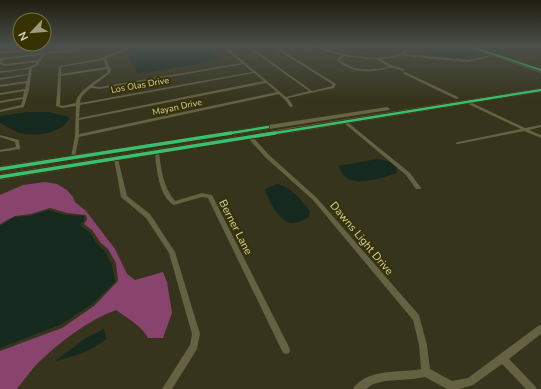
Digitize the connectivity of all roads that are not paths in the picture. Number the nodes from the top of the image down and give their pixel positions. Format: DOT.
graph roads {
  1 [pos="37,64"];
  2 [pos="72,64"];
  3 [pos="106,64"];
  4 [pos="238,64"];
  5 [pos="246,64"];
  6 [pos="273,64"];
  7 [pos="303,64"];
  8 [pos="345,64"];
  9 [pos="387,64"];
  10 [pos="521,64"];
  11 [pos="392,67"];
  12 [pos="31,68"];
  13 [pos="107,68"];
  14 [pos="541,71"];
  15 [pos="0,72"];
  16 [pos="255,72"];
  17 [pos="31,74"];
  18 [pos="60,75"];
  19 [pos="0,79"];
  20 [pos="28,82"];
  21 [pos="266,82"];
  22 [pos="0,86"];
  23 [pos="92,87"];
  24 [pos="541,87"];
  25 [pos="27,90"];
  26 [pos="312,92"];
  27 [pos="280,93"];
  28 [pos="0,94"];
  29 [pos="484,94"];
  30 [pos="25,98"];
  31 [pos="286,98"];
  32 [pos="457,98"];
  33 [pos="0,102"];
  34 [pos="467,102"];
  35 [pos="78,104"];
  36 [pos="291,106"];
  37 [pos="402,106"];
  38 [pos="421,110"];
  39 [pos="0,111"];
  40 [pos="78,118"];
  41 [pos="345,122"];
  42 [pos="541,126"];
  43 [pos="299,129"];
  44 [pos="525,129"];
  45 [pos="0,136"];
  46 [pos="77,136"];
  47 [pos="250,137"];
  48 [pos="541,137"];
  49 [pos="458,143"];
  50 [pos="0,152"];
  51 [pos="157,152"];
  52 [pos="73,157"];
  53 [pos="116,158"];
  54 [pos="0,169"];
  55 [pos="0,173"];
  56 [pos="0,177"];
  57 [pos="418,188"];
  58 [pos="541,329"];
  59 [pos="286,350"];
  60 [pos="503,359"];
  61 [pos="426,372"];
  62 [pos="167,389"];
  63 [pos="358,389"];
  64 [pos="532,389"];
  1 -- 12 [label="street"];
  2 -- 18 [label="street"];
  3 -- 13 [label="street"];
  4 -- 23 [label="street"];
  5 -- 16 [label="street"];
  6 -- 26 [label="street"];
  7 -- 26 [label="street"];
  8 -- 11 [label="street"];
  9 -- 11 [label="street"];
  10 -- 14 [label="street"];
  11 -- 32 [label="street"];
  12 -- 15 [label="street"];
  12 -- 17 [label="street"];
  13 -- 18 [label="street"];
  13 -- 23 [label="street"];
  16 -- 21 [label="street"];
  16 -- 35 [label="street, Los Olas Drive"];
  17 -- 19 [label="street"];
  17 -- 20 [label="street"];
  18 -- 35 [label="street, Los Olas Drive"];
  20 -- 22 [label="street"];
  20 -- 25 [label="street"];
  21 -- 27 [label="street"];
  21 -- 40 [label="street"];
  23 -- 35 [label="street"];
  24 -- 29 [label="main road"];
  24 -- 34 [label="main road"];
  25 -- 28 [label="street"];
  25 -- 30 [label="street"];
  26 -- 31 [label="street"];
  27 -- 31 [label="street"];
  27 -- 46 [label="street, Mayan Drive"];
  29 -- 32 [label="main road"];
  29 -- 38 [label="main road"];
  30 -- 33 [label="street"];
  30 -- 39 [label="street"];
  31 -- 36 [label="street"];
  32 -- 37 [label="main road"];
  34 -- 38 [label="main road"];
  34 -- 44 [label="street"];
  35 -- 40 [label="street"];
  37 -- 43 [label="main road"];
  37 -- 52 [label="main road"];
  38 -- 41 [label="main road"];
  40 -- 46 [label="street"];
  41 -- 43 [label="main road"];
  41 -- 57 [label="street"];
  42 -- 44 [label="street"];
  43 -- 47 [label="main road"];
  44 -- 48 [label="street"];
  44 -- 49 [label="street"];
  45 -- 50 [label="street"];
  46 -- 52 [label="street"];
  47 -- 51 [label="main road"];
  47 -- 61 [label="street, Dawns Light Drive"];
  51 -- 53 [label="main road"];
  51 -- 59 [label="street, Berner Lane"];
  52 -- 54 [label="main road"];
  52 -- 55 [label="main road"];
  53 -- 56 [label="main road"];
  53 -- 62 [label="street"];
  58 -- 60 [label="street"];
  60 -- 61 [label="street"];
  60 -- 64 [label="street"];
  61 -- 63 [label="street"];
}
